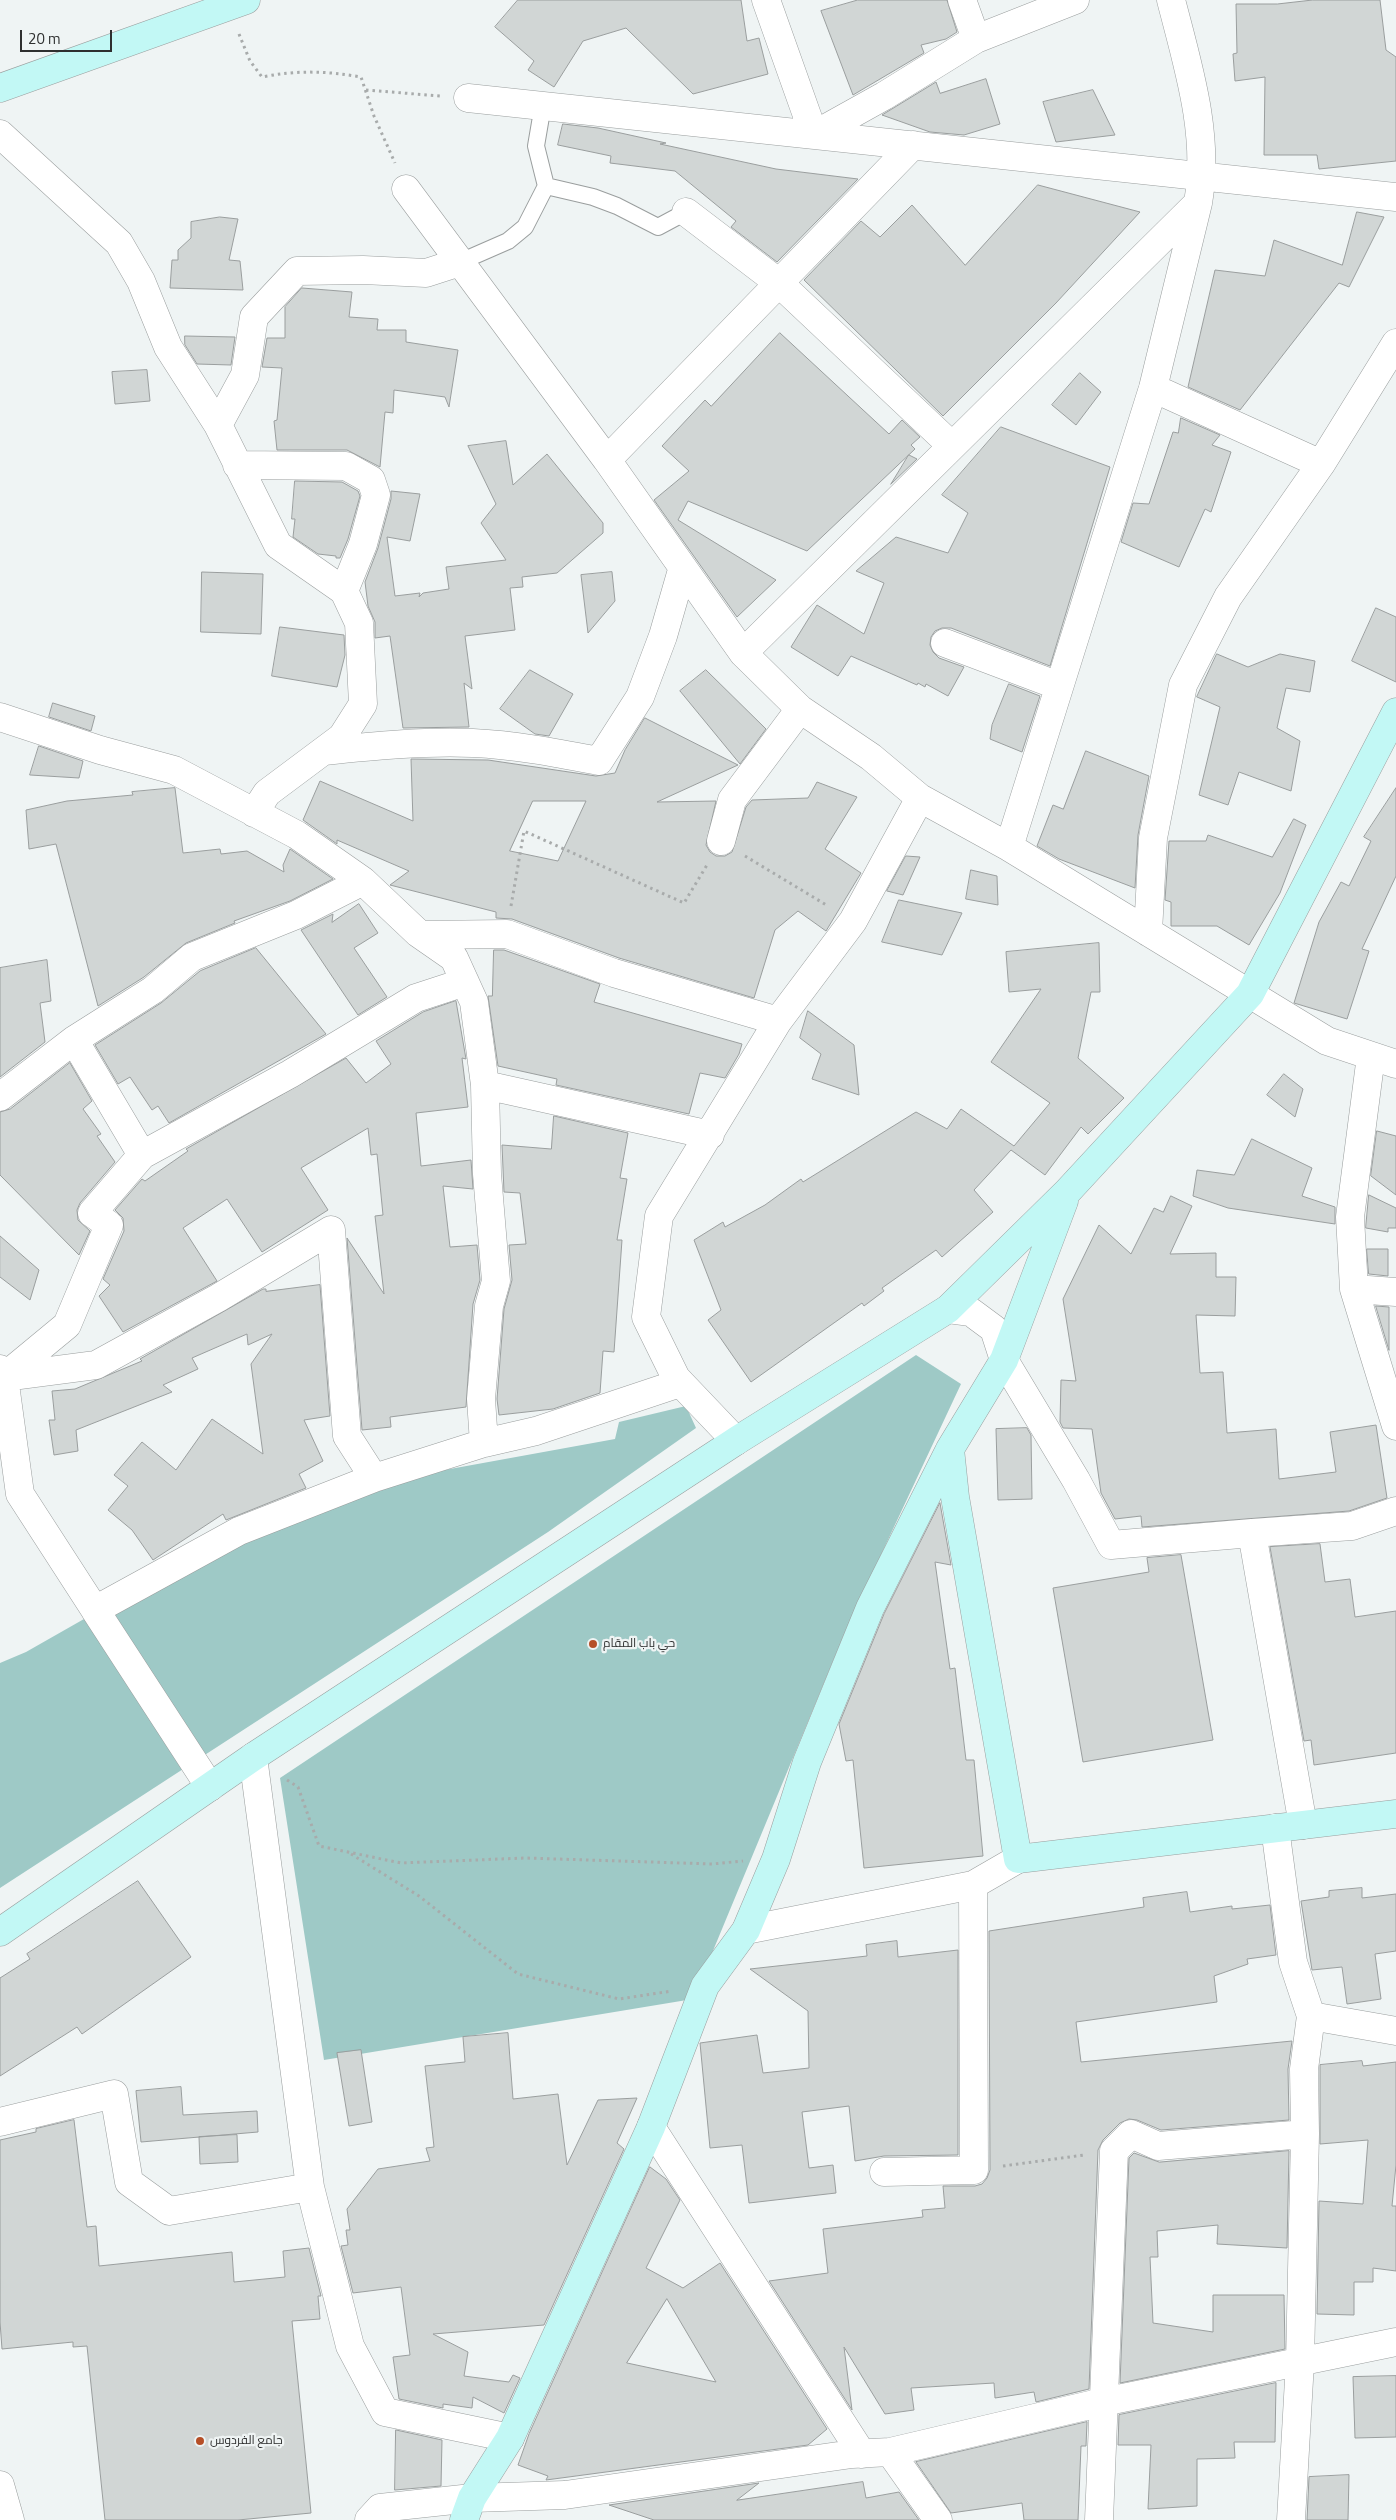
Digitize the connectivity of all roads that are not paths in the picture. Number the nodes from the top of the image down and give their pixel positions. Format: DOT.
graph roads {
  1 [pos="766,0"];
  2 [pos="962,0"];
  3 [pos="1075,0"];
  4 [pos="1171,0"];
  5 [pos="237,3"];
  6 [pos="976,39"];
  7 [pos="0,88"];
  8 [pos="468,98"];
  9 [pos="543,106"];
  10 [pos="0,134"];
  11 [pos="814,135"];
  12 [pos="913,145"];
  13 [pos="1203,176"];
  14 [pos="546,186"];
  15 [pos="406,189"];
  16 [pos="1396,197"];
  17 [pos="1198,204"];
  18 [pos="686,212"];
  19 [pos="460,262"];
  20 [pos="779,283"];
  21 [pos="1396,342"];
  22 [pos="1153,388"];
  23 [pos="218,425"];
  24 [pos="952,446"];
  25 [pos="607,460"];
  26 [pos="1321,464"];
  27 [pos="237,465"];
  28 [pos="682,570"];
  29 [pos="344,591"];
  30 [pos="945,643"];
  31 [pos="742,653"];
  32 [pos="1059,686"];
  33 [pos="800,709"];
  34 [pos="1396,712"];
  35 [pos="0,717"];
  36 [pos="324,751"];
  37 [pos="920,798"];
  38 [pos="254,813"];
  39 [pos="721,841"];
  40 [pos="1009,847"];
  41 [pos="363,881"];
  42 [pos="1148,932"];
  43 [pos="421,935"];
  44 [pos="465,982"];
  45 [pos="1250,994"];
  46 [pos="778,1021"];
  47 [pos="74,1040"];
  48 [pos="1384,1060"];
  49 [pos="485,1086"];
  50 [pos="0,1097"];
  51 [pos="710,1135"];
  52 [pos="142,1155"];
  53 [pos="1067,1192"];
  54 [pos="1354,1289"];
  55 [pos="1396,1292"];
  56 [pos="948,1309"];
  57 [pos="1004,1360"];
  58 [pos="2,1373"];
  59 [pos="680,1383"];
  60 [pos="1396,1426"];
  61 [pos="736,1441"];
  62 [pos="484,1442"];
  63 [pos="950,1449"];
  64 [pos="374,1478"];
  65 [pos="1396,1511"];
  66 [pos="1252,1533"];
  67 [pos="95,1610"];
  68 [pos="253,1756"];
  69 [pos="210,1787"];
  70 [pos="1396,1814"];
  71 [pos="1303,1825"];
  72 [pos="1275,1828"];
  73 [pos="1018,1859"];
  74 [pos="973,1885"];
  75 [pos="746,1930"];
  76 [pos="0,1932"];
  77 [pos="1311,2016"];
  78 [pos="1396,2031"];
  79 [pos="0,2122"];
  80 [pos="652,2127"];
  81 [pos="1305,2134"];
  82 [pos="884,2172"];
  83 [pos="310,2187"];
  84 [pos="1396,2342"];
  85 [pos="1300,2362"];
  86 [pos="1103,2402"];
  87 [pos="510,2438"];
  88 [pos="890,2452"];
  89 [pos="862,2454"];
  90 [pos="0,2486"];
  91 [pos="468,2509"];
  92 [pos="10,2520"];
  93 [pos="369,2520"];
  94 [pos="938,2520"];
  95 [pos="1099,2520"];
  96 [pos="1291,2520"];
  1 -- 11 [label="street"];
  2 -- 6 [label="street"];
  3 -- 6 [label="street"];
  4 -- 13 [label="street"];
  5 -- 7 [label="street"];
  6 -- 11 [label="street"];
  8 -- 9 [label="street"];
  9 -- 11 [label="street"];
  9 -- 14 [label="lane"];
  10 -- 23 [label="street"];
  11 -- 12 [label="street"];
  12 -- 13 [label="street"];
  12 -- 20 [label="street"];
  13 -- 16 [label="street"];
  13 -- 17 [label="street"];
  14 -- 18 [label="lane"];
  14 -- 19 [label="lane"];
  15 -- 19 [label="street"];
  17 -- 22 [label="street"];
  17 -- 24 [label="street"];
  18 -- 20 [label="street"];
  19 -- 23 [label="street"];
  19 -- 25 [label="street"];
  20 -- 24 [label="street"];
  20 -- 25 [label="street"];
  21 -- 26 [label="street"];
  22 -- 26 [label="street"];
  22 -- 32 [label="street"];
  23 -- 27 [label="street"];
  24 -- 31 [label="street"];
  25 -- 28 [label="street"];
  26 -- 42 [label="street"];
  27 -- 29 [label="street"];
  27 -- 29 [label="street"];
  28 -- 31 [label="street"];
  28 -- 36 [label="street"];
  29 -- 36 [label="street"];
  30 -- 32 [label="street"];
  31 -- 33 [label="street"];
  32 -- 40 [label="street"];
  33 -- 37 [label="street"];
  33 -- 39 [label="street"];
  34 -- 45 [label="street"];
  35 -- 38 [label="street"];
  36 -- 38 [label="street"];
  37 -- 40 [label="street"];
  37 -- 46 [label="street"];
  38 -- 41 [label="street"];
  40 -- 42 [label="street"];
  41 -- 43 [label="street"];
  41 -- 47 [label="street"];
  42 -- 45 [label="street"];
  43 -- 44 [label="street"];
  43 -- 46 [label="street"];
  44 -- 49 [label="street"];
  44 -- 52 [label="street"];
  45 -- 48 [label="street"];
  45 -- 53 [label="street"];
  46 -- 51 [label="street"];
  47 -- 50 [label="street"];
  47 -- 52 [label="street"];
  48 -- 54 [label="street"];
  49 -- 51 [label="street"];
  49 -- 62 [label="street"];
  51 -- 59 [label="street"];
  52 -- 58 [label="street"];
  53 -- 56 [label="street"];
  53 -- 57 [label="street"];
  54 -- 55 [label="street"];
  54 -- 60 [label="street"];
  56 -- 57 [label="street"];
  56 -- 61 [label="street"];
  57 -- 63 [label="street"];
  57 -- 66 [label="street"];
  58 -- 64 [label="street"];
  58 -- 67 [label="street"];
  59 -- 61 [label="street"];
  59 -- 62 [label="street"];
  61 -- 68 [label="street"];
  62 -- 64 [label="street"];
  63 -- 73 [label="street"];
  63 -- 75 [label="street"];
  64 -- 67 [label="street"];
  65 -- 66 [label="street"];
  66 -- 71 [label="street"];
  67 -- 69 [label="street"];
  68 -- 69 [label="street"];
  68 -- 83 [label="street"];
  69 -- 76 [label="street"];
  70 -- 71 [label="street"];
  71 -- 72 [label="street"];
  72 -- 73 [label="street"];
  72 -- 77 [label="street"];
  73 -- 74 [label="street"];
  74 -- 75 [label="street"];
  74 -- 82 [label="street"];
  75 -- 80 [label="street"];
  77 -- 78 [label="street"];
  77 -- 81 [label="street"];
  79 -- 83 [label="street"];
  80 -- 87 [label="street"];
  80 -- 89 [label="street"];
  81 -- 85 [label="street"];
  81 -- 86 [label="street"];
  83 -- 87 [label="street"];
  84 -- 85 [label="street"];
  85 -- 86 [label="street"];
  85 -- 96 [label="street"];
  86 -- 88 [label="street"];
  86 -- 95 [label="street"];
  87 -- 91 [label="street"];
  88 -- 89 [label="street"];
  88 -- 94 [label="street"];
  89 -- 91 [label="street"];
  90 -- 92 [label="street"];
  91 -- 93 [label="street"];
}
